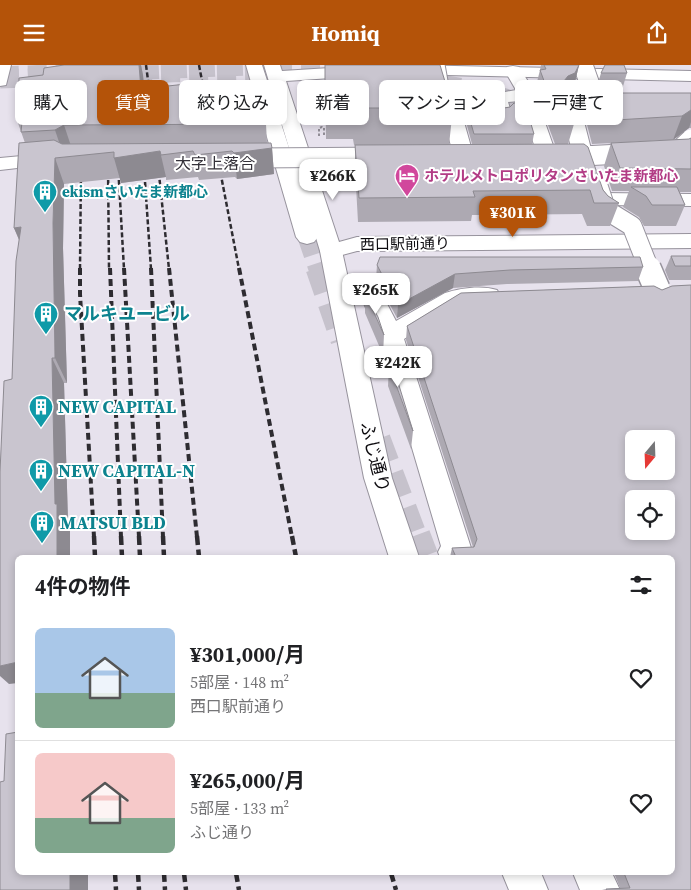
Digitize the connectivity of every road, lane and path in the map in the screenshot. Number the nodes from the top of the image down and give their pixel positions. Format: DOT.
graph roads {
  1 [pos="2,65"];
  2 [pos="254,65"];
  3 [pos="435,65"];
  4 [pos="583,65"];
  5 [pos="588,65"];
  6 [pos="274,71"];
  7 [pos="513,71"];
  8 [pos="691,71"];
  9 [pos="691,76"];
  10 [pos="518,80"];
  11 [pos="589,80"];
  12 [pos="0,81"];
  13 [pos="623,105"];
  14 [pos="691,105"];
  15 [pos="533,125"];
  16 [pos="575,125"];
  17 [pos="319,136"];
  18 [pos="324,139"];
  19 [pos="691,139"];
  20 [pos="583,156"];
  21 [pos="540,157"];
  22 [pos="540,157"];
  23 [pos="540,157"];
  24 [pos="540,157"];
  25 [pos="71,158"];
  26 [pos="221,158"];
  27 [pos="464,158"];
  28 [pos="302,161"];
  29 [pos="0,164"];
  30 [pos="602,199"];
  31 [pos="691,200"];
  32 [pos="307,237"];
  33 [pos="691,241"];
  34 [pos="331,251"];
  35 [pos="691,255"];
  36 [pos="366,285"];
  37 [pos="656,289"];
  38 [pos="507,294"];
  39 [pos="392,336"];
  40 [pos="403,555"];
  41 [pos="454,555"];
  42 [pos="523,875"];
  43 [pos="593,875"];
  44 [pos="529,890"];
  45 [pos="601,890"];
  1 -- 12 [label="main road"];
  2 -- 32 [label="main road"];
  3 -- 27 [label="main road, bridge"];
  4 -- 11 [label="main road, bridge"];
  5 -- 8 [label="main road"];
  6 -- 7 [label="main road"];
  6 -- 28 [label="main road, ふじ通り"];
  7 -- 9 [label="main road"];
  7 -- 10 [label="main road"];
  13 -- 14 [label="main road, bridge"];
  15 -- 21 [label="main road, bridge"];
  16 -- 20 [label="main road, bridge"];
  17 -- 18 [label="path, bridge"];
  19 -- 20 [label="main road, bridge"];
  20 -- 24 [label="main road, bridge"];
  20 -- 30 [label="main road, bridge"];
  22 -- 23 [label="main road, bridge"];
  25 -- 29 [label="main road"];
  26 -- 28 [label="main road, bridge"];
  28 -- 34 [label="main road, ふじ通り"];
  30 -- 31 [label="main road"];
  30 -- 37 [label="main road, bridge"];
  33 -- 34 [label="main road, 西口駅前通り"];
  34 -- 35 [label="main road, 西口駅前通り"];
  34 -- 40 [label="main road, ふじ通り"];
  36 -- 39 [label="main road"];
  38 -- 39 [label="main road"];
  39 -- 41 [label="main road"];
  42 -- 44 [label="main road"];
  43 -- 45 [label="main road"];
}
